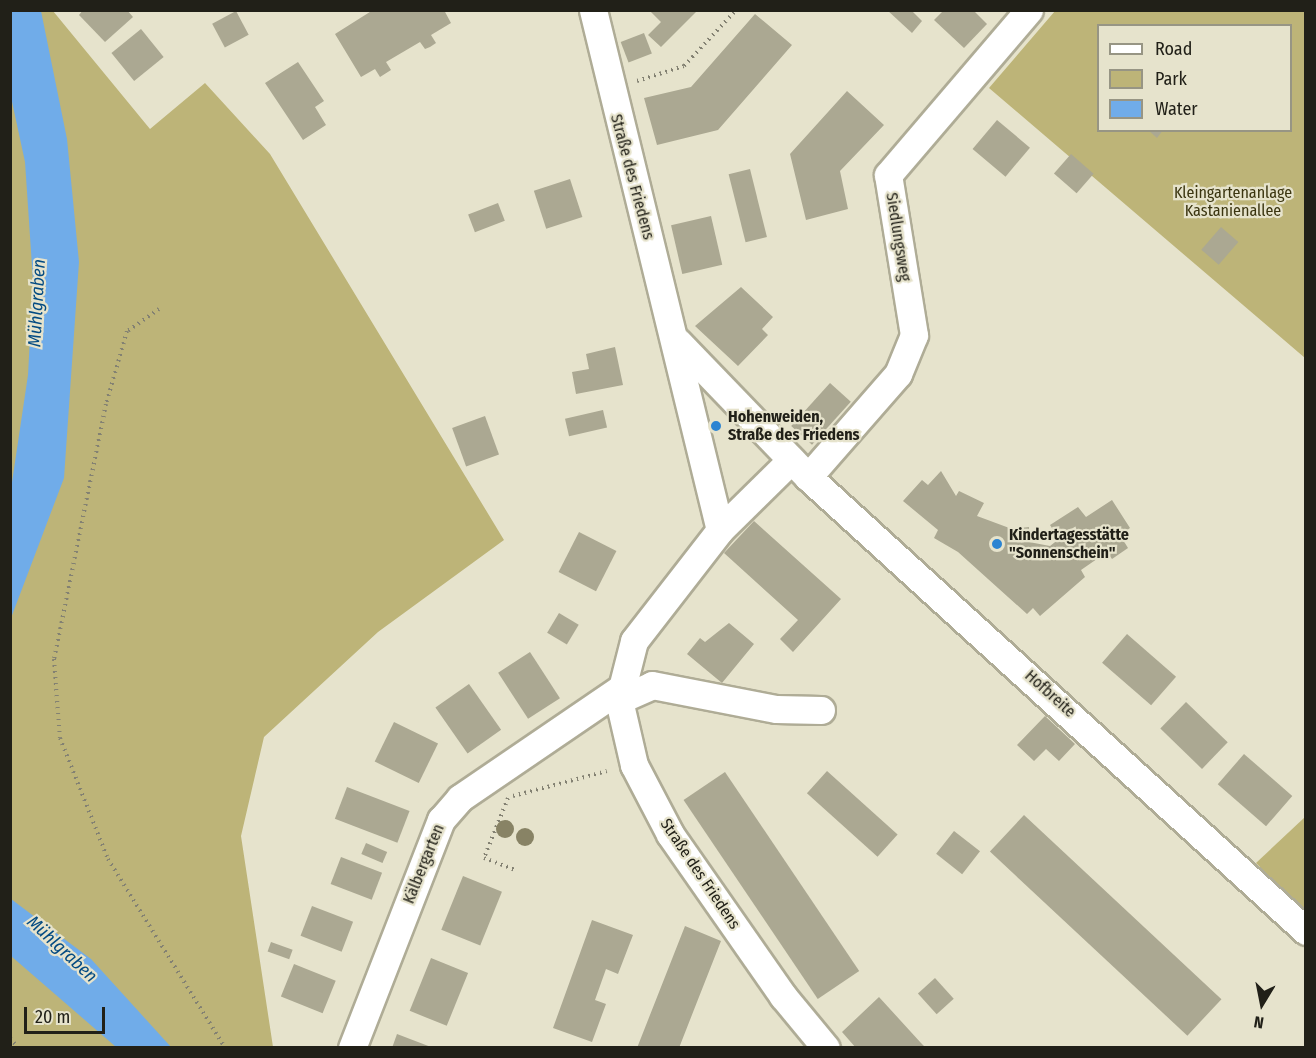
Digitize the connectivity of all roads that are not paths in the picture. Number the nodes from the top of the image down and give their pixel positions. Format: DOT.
graph roads {
  1 [pos="593,10"];
  2 [pos="1029,10"];
  3 [pos="677,341"];
  4 [pos="799,469"];
  5 [pos="720,530"];
  6 [pos="620,694"];
  7 [pos="821,710"];
  8 [pos="1305,931"];
  9 [pos="352,1047"];
  10 [pos="826,1047"];
  1 -- 3 [label="street, Straße des Friedens"];
  2 -- 4 [label="street, Siedlungsweg"];
  3 -- 4 [label="street, Straße des Friedens"];
  3 -- 5 [label="street, Straße des Friedens"];
  4 -- 5 [label="street, Straße des Friedens"];
  4 -- 8 [label="street, Hofbreite"];
  5 -- 6 [label="street, Straße des Friedens"];
  6 -- 7 [label="street, Kälbergarten"];
  6 -- 9 [label="street, Kälbergarten"];
  6 -- 10 [label="street, Straße des Friedens"];
}
